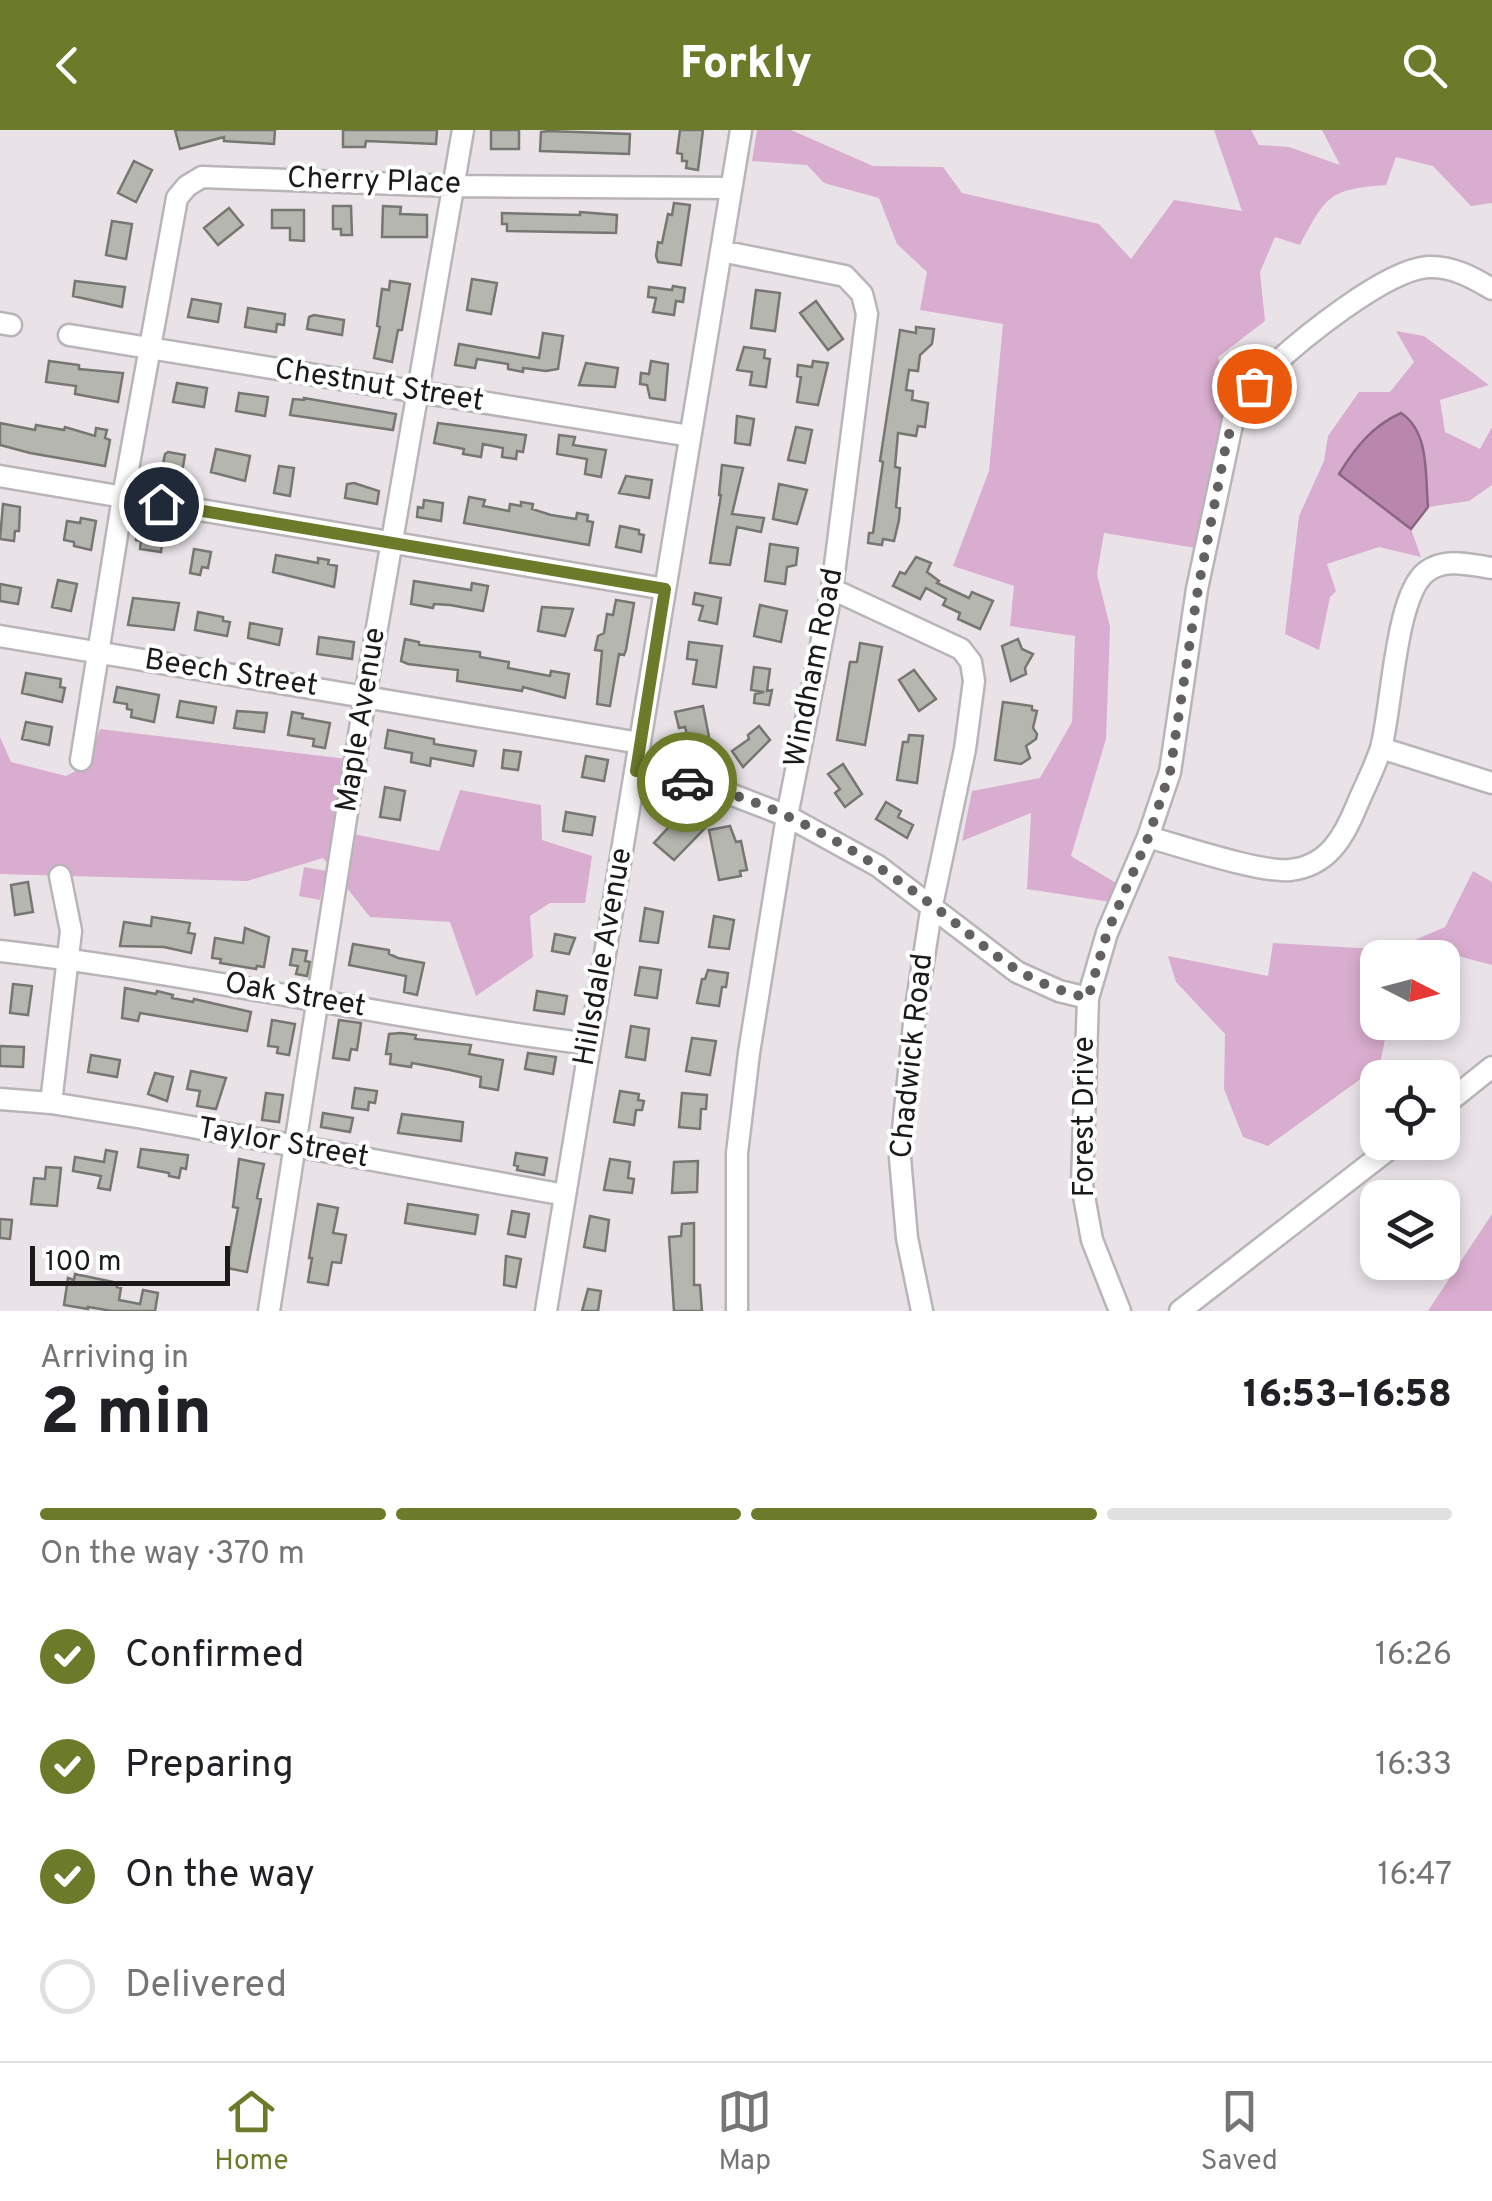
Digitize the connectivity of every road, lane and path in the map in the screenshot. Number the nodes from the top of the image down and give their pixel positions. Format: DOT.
graph roads {
  1 [pos="462,130"];
  2 [pos="741,130"];
  3 [pos="453,186"];
  4 [pos="731,188"];
  5 [pos="722,251"];
  6 [pos="1492,289"];
  7 [pos="68,335"];
  8 [pos="148,348"];
  9 [pos="418,392"];
  10 [pos="690,436"];
  11 [pos="0,476"];
  12 [pos="123,497"];
  13 [pos="392,542"];
  14 [pos="1492,568"];
  15 [pos="665,589"];
  16 [pos="832,589"];
  17 [pos="0,636"];
  18 [pos="97,652"];
  19 [pos="365,697"];
  20 [pos="640,742"];
  21 [pos="1380,748"];
  22 [pos="81,760"];
  23 [pos="636,771"];
  24 [pos="1492,783"];
  25 [pos="787,816"];
  26 [pos="1148,838"];
  27 [pos="60,876"];
  28 [pos="932,905"];
  29 [pos="0,951"];
  30 [pos="66,959"];
  31 [pos="1088,998"];
  32 [pos="316,1000"];
  33 [pos="590,1044"];
  34 [pos="1492,1067"];
  35 [pos="1460,1093"];
  36 [pos="0,1099"];
  37 [pos="51,1103"];
  38 [pos="294,1146"];
  39 [pos="1375,1160"];
  40 [pos="565,1195"];
  41 [pos="270,1311"];
  42 [pos="546,1311"];
  43 [pos="737,1311"];
  44 [pos="922,1311"];
  45 [pos="1120,1311"];
  46 [pos="1180,1311"];
  1 -- 3 [label="street, Maple Avenue"];
  2 -- 4 [label="street, Hillsdale Avenue"];
  3 -- 4 [label="street, Cherry Place"];
  3 -- 8 [label="street, Cherry Place"];
  3 -- 9 [label="street, Maple Avenue"];
  4 -- 5 [label="street, Hillsdale Avenue"];
  5 -- 10 [label="street, Hillsdale Avenue"];
  5 -- 16 [label="street, Windham Road"];
  6 -- 26 [label="street, Forest Drive"];
  7 -- 8 [label="street, Chestnut Street"];
  8 -- 9 [label="street, Chestnut Street"];
  8 -- 12 [label="street, Cherry Place"];
  9 -- 10 [label="street, Chestnut Street"];
  9 -- 13 [label="street, Maple Avenue"];
  10 -- 15 [label="street, Hillsdale Avenue"];
  11 -- 12 [label="street"];
  12 -- 13 [label="street"];
  12 -- 18 [label="street, Cherry Place"];
  13 -- 15 [label="street"];
  13 -- 19 [label="street, Maple Avenue"];
  14 -- 21 [label="street"];
  15 -- 20 [label="street, Hillsdale Avenue"];
  16 -- 25 [label="street, Windham Road"];
  16 -- 28 [label="street, Chadwick Road"];
  17 -- 18 [label="street, Beech Street"];
  18 -- 19 [label="street, Beech Street"];
  18 -- 22 [label="street, Cherry Place"];
  19 -- 20 [label="street, Beech Street"];
  19 -- 32 [label="street, Maple Avenue"];
  20 -- 23 [label="street, Hillsdale Avenue"];
  21 -- 24 [label="street"];
  21 -- 26 [label="street"];
  23 -- 25 [label="street"];
  23 -- 33 [label="street, Hillsdale Avenue"];
  25 -- 28 [label="street"];
  25 -- 43 [label="street, Windham Road"];
  26 -- 31 [label="street, Forest Drive"];
  27 -- 30 [label="street"];
  28 -- 31 [label="street"];
  28 -- 44 [label="street, Chadwick Road"];
  29 -- 30 [label="street, Oak Street"];
  30 -- 32 [label="street, Oak Street"];
  30 -- 37 [label="street"];
  31 -- 45 [label="street, Forest Drive"];
  32 -- 33 [label="street, Oak Street"];
  32 -- 38 [label="street, Maple Avenue"];
  33 -- 40 [label="street, Hillsdale Avenue"];
  34 -- 35 [label="street"];
  36 -- 37 [label="street, Taylor Street"];
  37 -- 38 [label="street, Taylor Street"];
  38 -- 40 [label="street, Taylor Street"];
  38 -- 41 [label="street, Maple Avenue"];
  39 -- 46 [label="street"];
  40 -- 42 [label="street, Hillsdale Avenue"];
}
